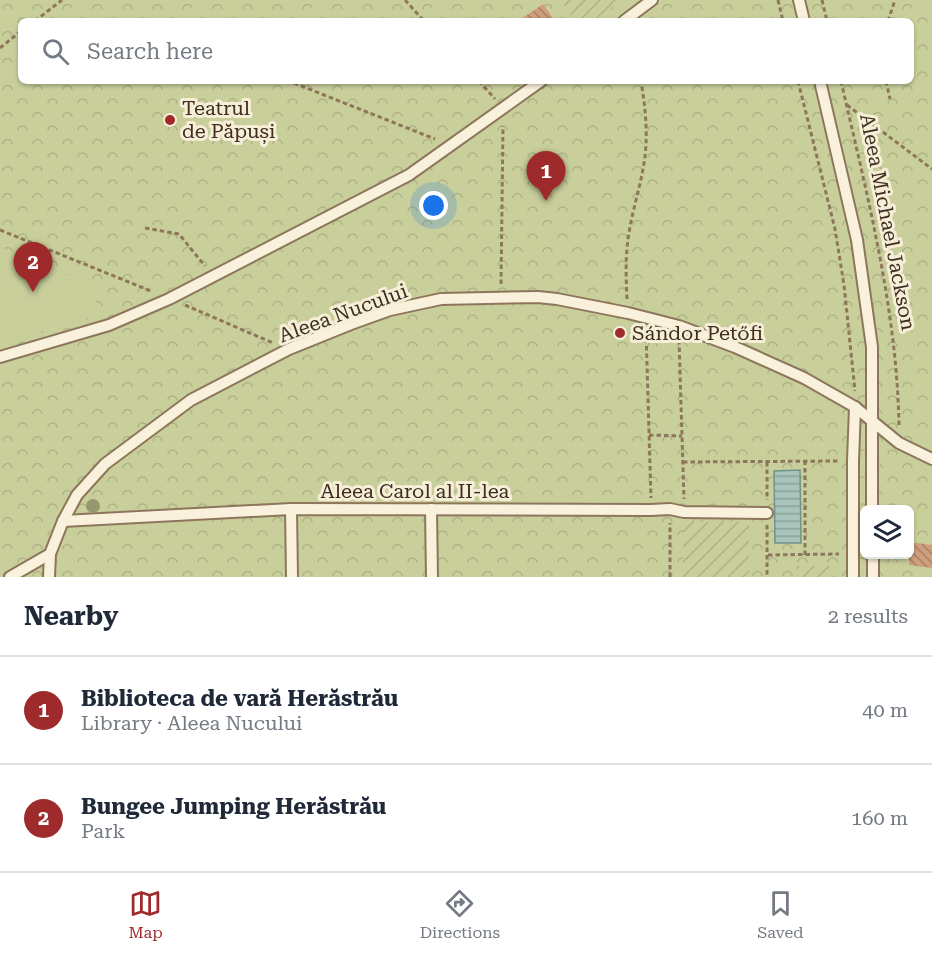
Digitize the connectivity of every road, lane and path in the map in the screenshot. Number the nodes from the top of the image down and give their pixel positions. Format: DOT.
graph roads {
  1 [pos="62,0"];
  2 [pos="405,0"];
  3 [pos="652,0"];
  4 [pos="778,0"];
  5 [pos="799,0"];
  6 [pos="822,0"];
  7 [pos="895,0"];
  8 [pos="38,18"];
  9 [pos="421,18"];
  10 [pos="628,18"];
  11 [pos="782,18"];
  12 [pos="803,18"];
  13 [pos="826,18"];
  14 [pos="889,18"];
  15 [pos="18,34"];
  16 [pos="0,48"];
  17 [pos="296,84"];
  18 [pos="482,84"];
  19 [pos="537,84"];
  20 [pos="641,84"];
  21 [pos="799,84"];
  22 [pos="821,84"];
  23 [pos="842,84"];
  24 [pos="887,84"];
  25 [pos="890,99"];
  26 [pos="846,104"];
  27 [pos="504,108"];
  28 [pos="451,146"];
  29 [pos="932,169"];
  30 [pos="145,228"];
  31 [pos="0,230"];
  32 [pos="213,276"];
  33 [pos="501,298"];
  34 [pos="169,299"];
  35 [pos="628,313"];
  36 [pos="645,317"];
  37 [pos="679,326"];
  38 [pos="289,350"];
  39 [pos="0,357"];
  40 [pos="855,407"];
  41 [pos="872,420"];
  42 [pos="649,435"];
  43 [pos="682,436"];
  44 [pos="899,443"];
  45 [pos="932,459"];
  46 [pos="805,461"];
  47 [pos="853,461"];
  48 [pos="683,462"];
  49 [pos="872,505"];
  50 [pos="291,509"];
  51 [pos="431,509"];
  52 [pos="670,509"];
  53 [pos="651,510"];
  54 [pos="684,512"];
  55 [pos="767,513"];
  56 [pos="63,521"];
  57 [pos="853,554"];
  58 [pos="50,555"];
  59 [pos="767,555"];
  60 [pos="805,555"];
  61 [pos="873,559"];
  62 [pos="10,577"];
  63 [pos="49,577"];
  64 [pos="292,577"];
  65 [pos="432,577"];
  66 [pos="670,577"];
  67 [pos="853,577"];
  68 [pos="873,577"];
  1 -- 8 [label="path"];
  2 -- 9 [label="path"];
  3 -- 10 [label="street"];
  4 -- 11 [label="path"];
  5 -- 12 [label="street"];
  6 -- 13 [label="path"];
  7 -- 14 [label="path"];
  15 -- 16 [label="path"];
  17 -- 28 [label="path"];
  18 -- 27 [label="path"];
  19 -- 27 [label="street"];
  20 -- 35 [label="path"];
  21 -- 40 [label="path"];
  22 -- 41 [label="street, Aleea Michael Jackson"];
  23 -- 26 [label="path, Aleea Michael Jackson"];
  24 -- 25 [label="path"];
  26 -- 29 [label="path"];
  26 -- 44 [label="path, Aleea Michael Jackson"];
  27 -- 28 [label="street"];
  27 -- 33 [label="path"];
  28 -- 32 [label="street"];
  30 -- 32 [label="path"];
  31 -- 34 [label="path"];
  32 -- 34 [label="street"];
  33 -- 35 [label="street, Aleea Nucului"];
  33 -- 38 [label="street, Aleea Nucului"];
  34 -- 38 [label="path"];
  34 -- 39 [label="street"];
  35 -- 36 [label="street, Aleea Nucului"];
  36 -- 37 [label="street, Aleea Nucului"];
  36 -- 42 [label="path"];
  37 -- 40 [label="street, Aleea Nucului"];
  37 -- 43 [label="path"];
  38 -- 56 [label="street, Aleea Nucului"];
  40 -- 41 [label="street, Aleea Nucului"];
  40 -- 47 [label="street"];
  41 -- 44 [label="street, Aleea Nucului"];
  41 -- 49 [label="street, Aleea Michael Jackson"];
  42 -- 43 [label="path"];
  42 -- 53 [label="path"];
  43 -- 48 [label="path"];
  44 -- 45 [label="street, Aleea Nucului"];
  46 -- 47 [label="path"];
  46 -- 48 [label="path"];
  46 -- 60 [label="path"];
  47 -- 57 [label="street"];
  48 -- 54 [label="path"];
  50 -- 51 [label="street, Aleea Carol al II-lea"];
  50 -- 56 [label="street, Aleea Carol al II-lea"];
  50 -- 64 [label="street"];
  51 -- 53 [label="street, Aleea Carol al II-lea"];
  51 -- 65 [label="street"];
  52 -- 53 [label="street, Aleea Carol al II-lea"];
  52 -- 54 [label="street, Aleea Carol al II-lea"];
  52 -- 66 [label="path"];
  54 -- 55 [label="street, Aleea Carol al II-lea"];
  56 -- 58 [label="street, Aleea Nucului"];
  57 -- 60 [label="path"];
  57 -- 67 [label="street"];
  58 -- 62 [label="street"];
  58 -- 63 [label="street, Aleea Nucului"];
  59 -- 60 [label="path"];
  61 -- 68 [label="street"];
}
